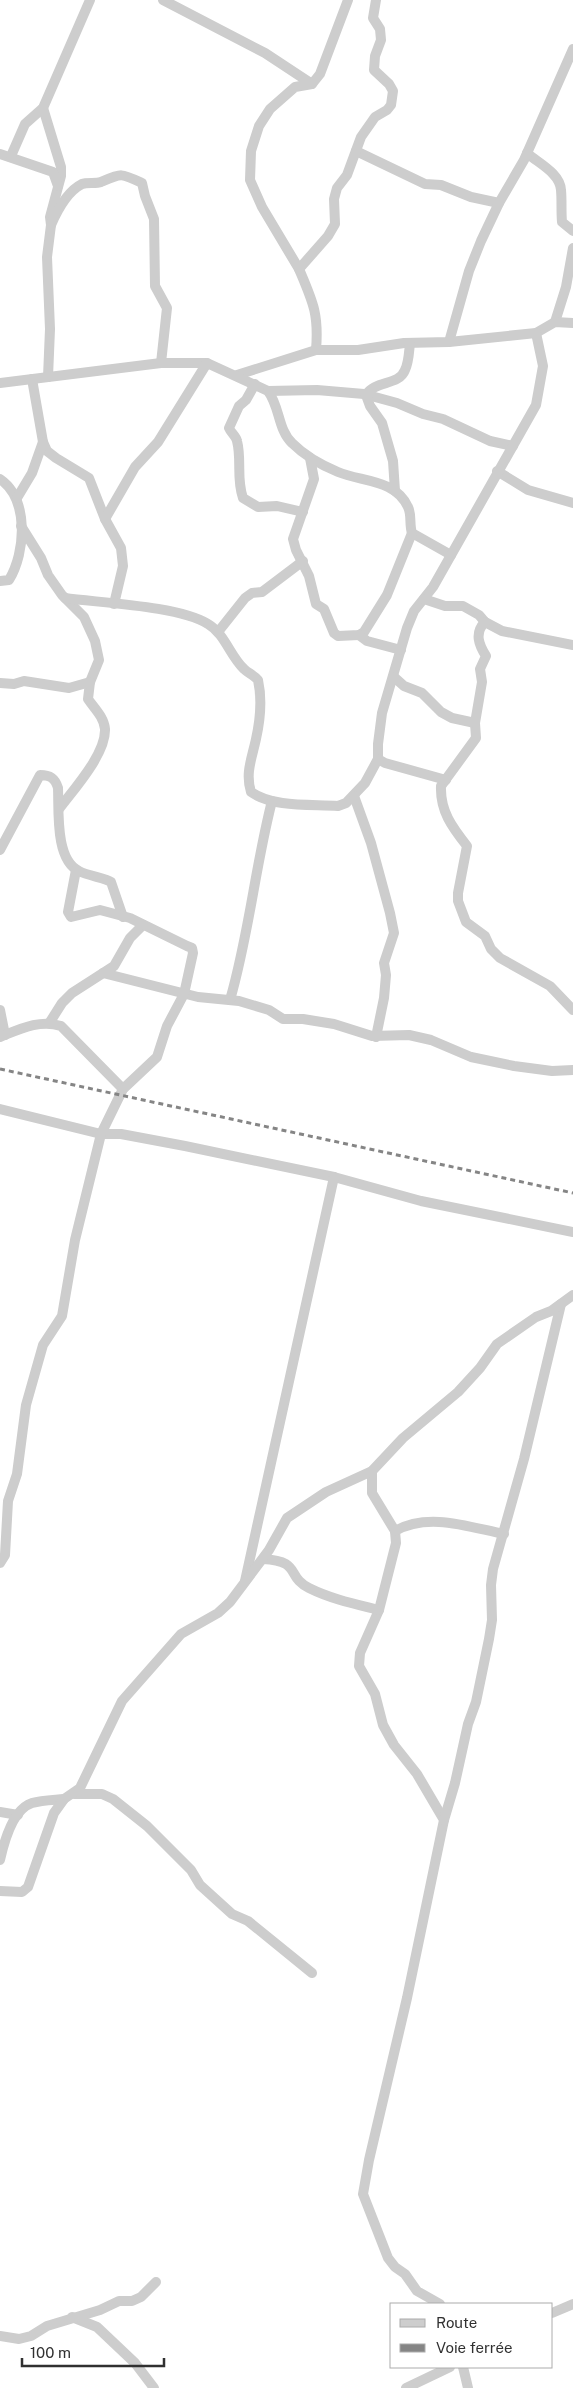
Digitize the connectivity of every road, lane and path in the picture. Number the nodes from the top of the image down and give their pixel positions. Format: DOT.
graph roads {
  1 [pos="90,0"];
  2 [pos="163,0"];
  3 [pos="348,0"];
  4 [pos="376,0"];
  5 [pos="573,49"];
  6 [pos="312,84"];
  7 [pos="42,108"];
  8 [pos="356,151"];
  9 [pos="527,153"];
  10 [pos="0,154"];
  11 [pos="11,156"];
  12 [pos="58,187"];
  13 [pos="499,203"];
  14 [pos="51,225"];
  15 [pos="573,231"];
  16 [pos="573,248"];
  17 [pos="298,269"];
  18 [pos="555,322"];
  19 [pos="573,324"];
  20 [pos="536,333"];
  21 [pos="449,342"];
  22 [pos="410,343"];
  23 [pos="316,350"];
  24 [pos="161,363"];
  25 [pos="207,363"];
  26 [pos="236,375"];
  27 [pos="48,377"];
  28 [pos="32,379"];
  29 [pos="0,383"];
  30 [pos="255,384"];
  31 [pos="268,391"];
  32 [pos="366,395"];
  33 [pos="43,442"];
  34 [pos="512,446"];
  35 [pos="310,458"];
  36 [pos="497,471"];
  37 [pos="0,479"];
  38 [pos="396,491"];
  39 [pos="17,498"];
  40 [pos="573,503"];
  41 [pos="303,512"];
  42 [pos="104,519"];
  43 [pos="21,526"];
  44 [pos="412,533"];
  45 [pos="451,555"];
  46 [pos="303,561"];
  47 [pos="0,582"];
  48 [pos="433,587"];
  49 [pos="66,598"];
  50 [pos="424,599"];
  51 [pos="436,602"];
  52 [pos="114,604"];
  53 [pos="485,622"];
  54 [pos="218,632"];
  55 [pos="359,636"];
  56 [pos="573,644"];
  57 [pos="401,650"];
  58 [pos="394,677"];
  59 [pos="90,682"];
  60 [pos="0,683"];
  61 [pos="475,723"];
  62 [pos="378,759"];
  63 [pos="446,780"];
  64 [pos="354,796"];
  65 [pos="272,801"];
  66 [pos="59,809"];
  67 [pos="0,850"];
  68 [pos="76,870"];
  69 [pos="123,917"];
  70 [pos="144,925"];
  71 [pos="103,973"];
  72 [pos="184,994"];
  73 [pos="230,1000"];
  74 [pos="0,1010"];
  75 [pos="573,1010"];
  76 [pos="50,1022"];
  77 [pos="2,1036"];
  78 [pos="376,1037"];
  79 [pos="573,1070"];
  80 [pos="123,1089"];
  81 [pos="0,1109"];
  82 [pos="102,1134"];
  83 [pos="334,1177"];
  84 [pos="573,1232"];
  85 [pos="573,1295"];
  86 [pos="562,1304"];
  87 [pos="372,1471"];
  88 [pos="388,1520"];
  89 [pos="406,1524"];
  90 [pos="395,1530"];
  91 [pos="504,1534"];
  92 [pos="263,1559"];
  93 [pos="0,1563"];
  94 [pos="244,1584"];
  95 [pos="379,1610"];
  96 [pos="74,1794"];
  97 [pos="64,1799"];
  98 [pos="0,1812"];
  99 [pos="18,1815"];
  100 [pos="444,1820"];
  101 [pos="0,1860"];
  102 [pos="0,1891"];
  103 [pos="312,1973"];
  104 [pos="156,2282"];
  105 [pos="438,2303"];
  106 [pos="573,2304"];
  107 [pos="553,2313"];
  108 [pos="72,2317"];
  109 [pos="0,2336"];
  110 [pos="448,2368"];
  111 [pos="463,2368"];
  112 [pos="154,2388"];
  113 [pos="406,2388"];
  114 [pos="468,2388"];
  1 -- 7 [label="street"];
  2 -- 6 [label="street"];
  3 -- 6 [label="street"];
  4 -- 8 [label="street"];
  5 -- 9 [label="street"];
  6 -- 17 [label="street"];
  7 -- 11 [label="street"];
  7 -- 12 [label="street"];
  8 -- 13 [label="street"];
  8 -- 17 [label="street"];
  9 -- 13 [label="street"];
  9 -- 15 [label="street"];
  10 -- 11 [label="street"];
  11 -- 12 [label="street"];
  12 -- 14 [label="street"];
  13 -- 21 [label="street"];
  14 -- 24 [label="street"];
  14 -- 27 [label="street"];
  16 -- 18 [label="street"];
  17 -- 23 [label="street"];
  18 -- 19 [label="street"];
  18 -- 20 [label="street"];
  20 -- 21 [label="street"];
  20 -- 34 [label="street"];
  21 -- 22 [label="street"];
  22 -- 23 [label="street"];
  22 -- 32 [label="street"];
  23 -- 26 [label="street"];
  24 -- 25 [label="street"];
  24 -- 27 [label="street"];
  25 -- 26 [label="street"];
  25 -- 42 [label="street"];
  26 -- 30 [label="street"];
  27 -- 28 [label="street"];
  28 -- 29 [label="street"];
  28 -- 33 [label="street"];
  30 -- 31 [label="street"];
  30 -- 41 [label="street"];
  31 -- 32 [label="street"];
  31 -- 35 [label="street"];
  32 -- 34 [label="street"];
  32 -- 38 [label="street"];
  33 -- 39 [label="street"];
  33 -- 42 [label="street"];
  34 -- 36 [label="street"];
  35 -- 38 [label="street"];
  35 -- 41 [label="street"];
  36 -- 40 [label="street"];
  36 -- 45 [label="street"];
  37 -- 39 [label="street"];
  38 -- 44 [label="street"];
  39 -- 43 [label="street"];
  41 -- 46 [label="street"];
  42 -- 52 [label="street"];
  43 -- 47 [label="street"];
  43 -- 49 [label="street"];
  44 -- 45 [label="street"];
  44 -- 55 [label="street"];
  45 -- 48 [label="street"];
  46 -- 54 [label="street"];
  46 -- 55 [label="street"];
  48 -- 50 [label="street"];
  48 -- 51 [label="street"];
  49 -- 52 [label="street"];
  49 -- 59 [label="street"];
  50 -- 51 [label="street"];
  50 -- 57 [label="street"];
  51 -- 53 [label="street"];
  52 -- 54 [label="street"];
  53 -- 56 [label="street"];
  53 -- 61 [label="street"];
  54 -- 65 [label="street"];
  55 -- 57 [label="street"];
  57 -- 58 [label="street"];
  58 -- 61 [label="street"];
  58 -- 62 [label="street"];
  59 -- 60 [label="street"];
  59 -- 66 [label="street"];
  61 -- 63 [label="street"];
  62 -- 63 [label="street"];
  62 -- 64 [label="street"];
  63 -- 75 [label="street"];
  64 -- 65 [label="street"];
  64 -- 78 [label="street"];
  65 -- 73 [label="street"];
  66 -- 67 [label="street"];
  66 -- 68 [label="street"];
  68 -- 69 [label="street"];
  68 -- 69 [label="street"];
  69 -- 70 [label="street"];
  70 -- 71 [label="street"];
  70 -- 72 [label="street"];
  71 -- 72 [label="street"];
  71 -- 76 [label="street"];
  72 -- 73 [label="street"];
  72 -- 80 [label="street"];
  73 -- 78 [label="street"];
  74 -- 77 [label="street"];
  76 -- 77 [label="street"];
  76 -- 80 [label="street"];
  78 -- 79 [label="street"];
  80 -- 82 [label="street"];
  81 -- 82 [label="street"];
  82 -- 83 [label="street"];
  82 -- 93 [label="street"];
  83 -- 84 [label="street"];
  83 -- 94 [label="street"];
  85 -- 86 [label="street"];
  86 -- 87 [label="street"];
  86 -- 91 [label="street"];
  87 -- 88 [label="street"];
  87 -- 92 [label="street"];
  88 -- 89 [label="street"];
  88 -- 90 [label="street"];
  89 -- 90 [label="street"];
  89 -- 91 [label="street"];
  90 -- 95 [label="street"];
  91 -- 100 [label="street"];
  92 -- 94 [label="street"];
  92 -- 95 [label="street"];
  94 -- 96 [label="street"];
  95 -- 100 [label="street"];
  96 -- 97 [label="street"];
  96 -- 103 [label="street"];
  97 -- 99 [label="street"];
  97 -- 102 [label="street"];
  98 -- 99 [label="street"];
  99 -- 101 [label="street"];
  100 -- 105 [label="street"];
  104 -- 108 [label="street"];
  106 -- 107 [label="street"];
  108 -- 109 [label="street"];
  108 -- 112 [label="street"];
  110 -- 113 [label="street"];
  111 -- 114 [label="street"];
}
